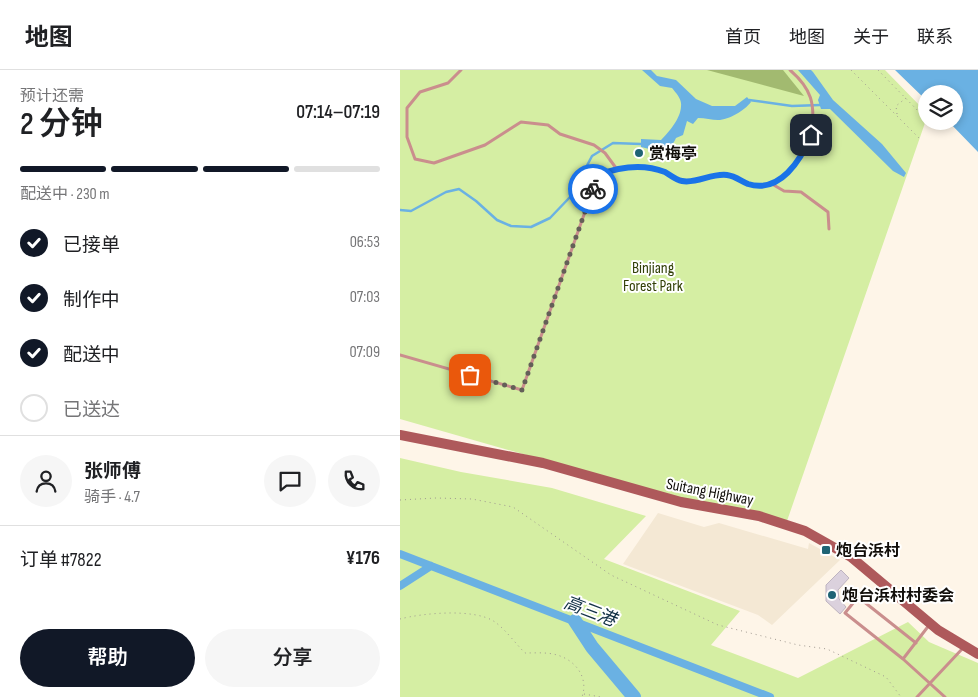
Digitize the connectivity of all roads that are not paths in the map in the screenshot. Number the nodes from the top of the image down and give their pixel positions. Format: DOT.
graph roads {
  1 [pos="461,70"];
  2 [pos="790,70"];
  3 [pos="616,168"];
  4 [pos="772,184"];
  5 [pos="828,229"];
  6 [pos="400,355"];
  7 [pos="400,435"];
  8 [pos="930,624"];
  9 [pos="916,642"];
  10 [pos="965,647"];
  11 [pos="978,654"];
  12 [pos="903,659"];
  13 [pos="930,683"];
  14 [pos="917,697"];
  15 [pos="945,697"];
  1 -- 3 [label="lane"];
  2 -- 4 [label="lane"];
  3 -- 4 [label="lane"];
  3 -- 6 [label="lane"];
  4 -- 5 [label="lane"];
  7 -- 8 [label="street, Suitang Highway"];
  8 -- 9 [label="lane"];
  8 -- 10 [label="street, Suitang Highway"];
  9 -- 12 [label="lane"];
  9 -- 12 [label="lane"];
  10 -- 11 [label="street, Suitang Highway"];
  10 -- 13 [label="lane"];
  12 -- 13 [label="lane"];
  13 -- 14 [label="lane"];
  13 -- 15 [label="lane"];
}
